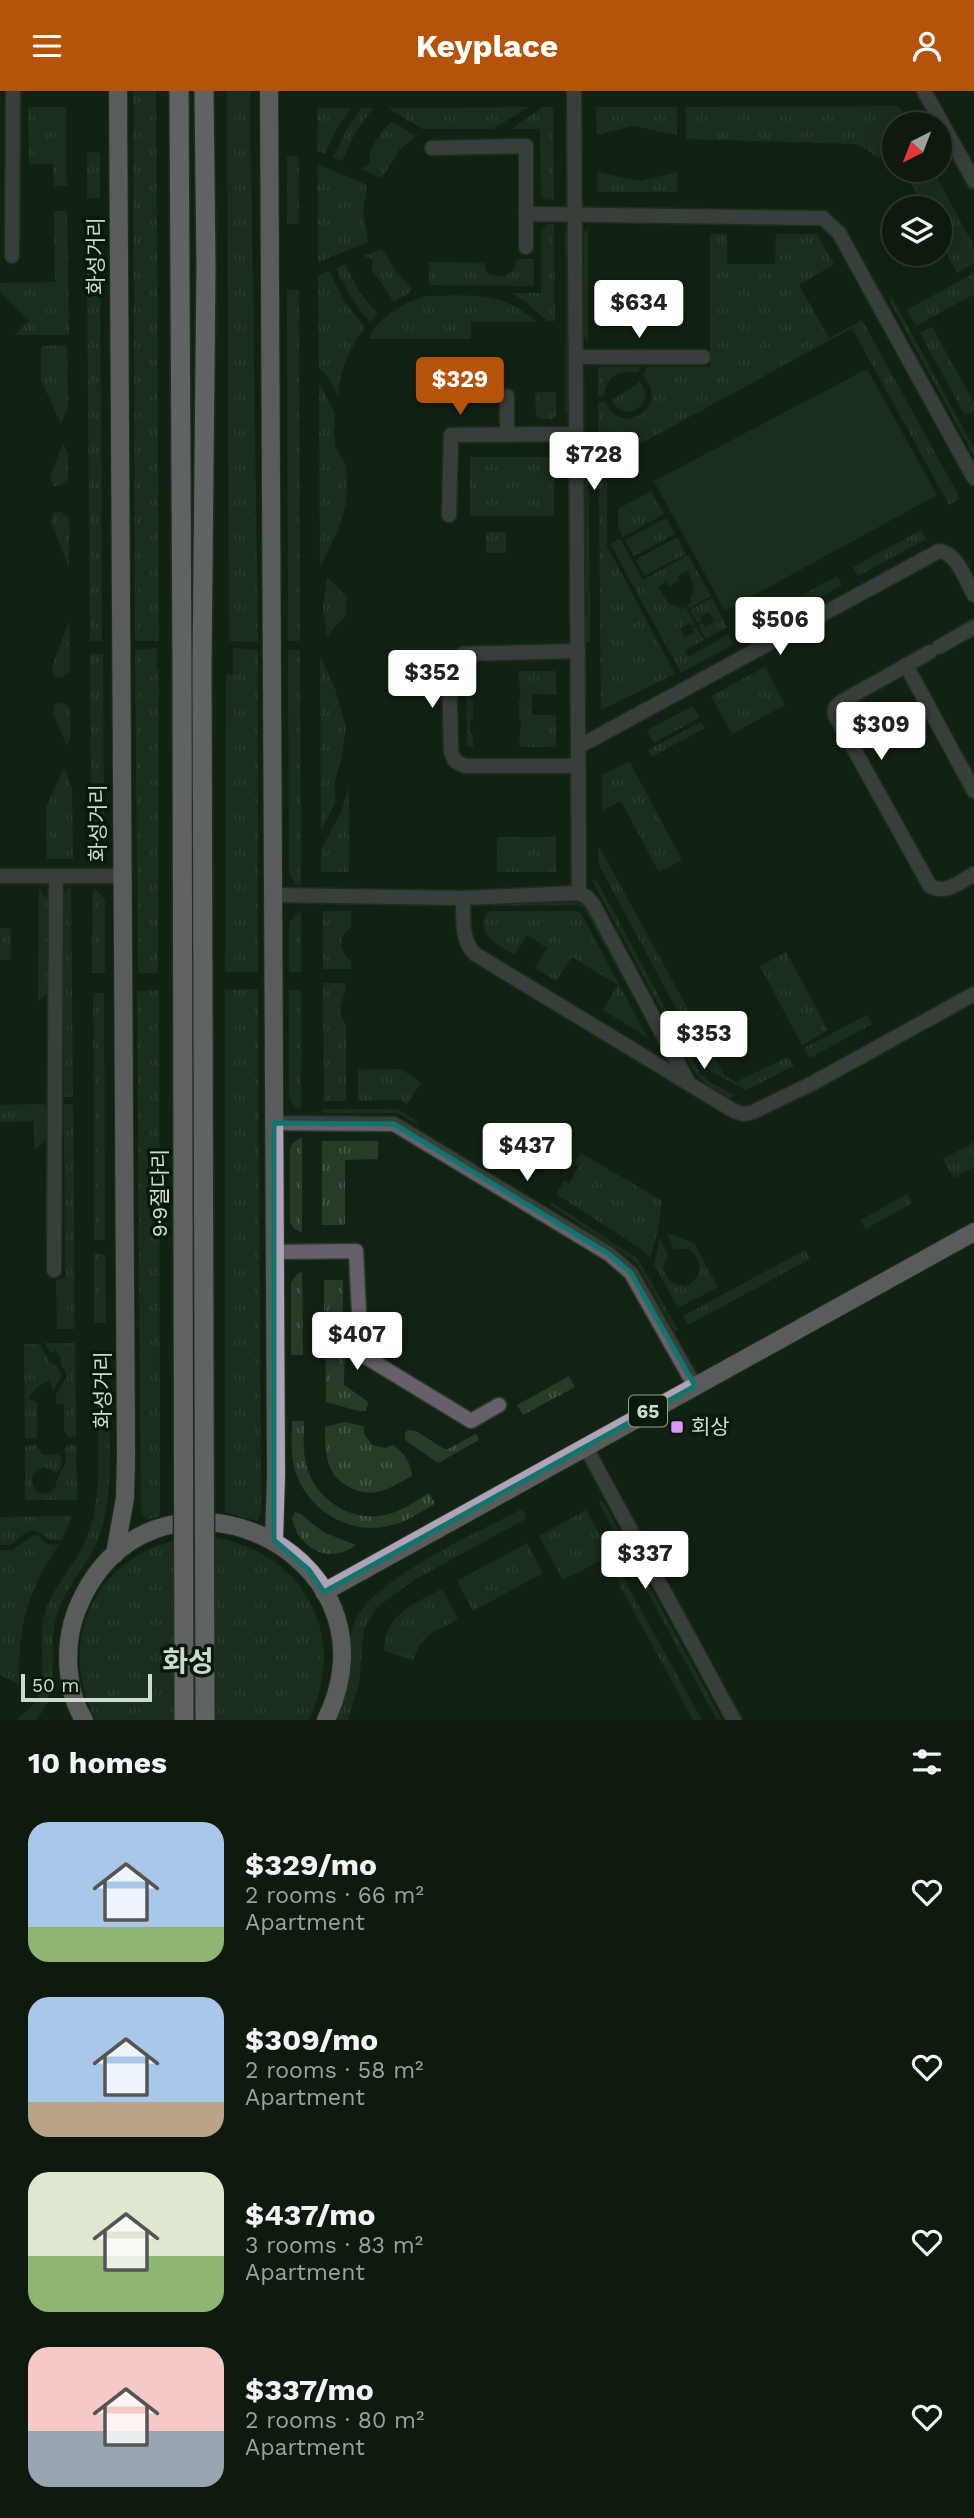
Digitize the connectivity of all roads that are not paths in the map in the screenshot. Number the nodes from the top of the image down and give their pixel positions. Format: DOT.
graph roads {
  1 [pos="13,91"];
  2 [pos="118,91"];
  3 [pos="179,91"];
  4 [pos="204,91"];
  5 [pos="269,91"];
  6 [pos="574,91"];
  7 [pos="924,91"];
  8 [pos="432,148"];
  9 [pos="974,181"];
  10 [pos="526,214"];
  11 [pos="575,215"];
  12 [pos="526,247"];
  13 [pos="12,256"];
  14 [pos="576,357"];
  15 [pos="703,357"];
  16 [pos="507,396"];
  17 [pos="576,434"];
  18 [pos="507,435"];
  19 [pos="974,478"];
  20 [pos="449,515"];
  21 [pos="974,595"];
  22 [pos="974,627"];
  23 [pos="578,651"];
  24 [pos="906,665"];
  25 [pos="192,666"];
  26 [pos="578,747"];
  27 [pos="579,766"];
  28 [pos="974,790"];
  29 [pos="974,874"];
  30 [pos="0,876"];
  31 [pos="56,876"];
  32 [pos="121,876"];
  33 [pos="579,893"];
  34 [pos="273,895"];
  35 [pos="463,898"];
  36 [pos="974,994"];
  37 [pos="687,1081"];
  38 [pos="274,1123"];
  39 [pos="974,1232"];
  40 [pos="275,1252"];
  41 [pos="54,1270"];
  42 [pos="695,1386"];
  43 [pos="499,1405"];
  44 [pos="585,1446"];
  45 [pos="274,1540"];
  46 [pos="115,1554"];
  47 [pos="324,1592"];
  48 [pos="84,1720"];
  49 [pos="184,1720"];
  50 [pos="205,1720"];
  51 [pos="326,1720"];
  52 [pos="734,1720"];
  1 -- 13 [label="street"];
  2 -- 32 [label="main road, 화성거리"];
  3 -- 25 [label="highway"];
  4 -- 25 [label="highway"];
  5 -- 34 [label="main road"];
  6 -- 11 [label="street"];
  7 -- 9 [label="street"];
  8 -- 10 [label="street"];
  10 -- 11 [label="street"];
  10 -- 12 [label="street"];
  11 -- 14 [label="street"];
  11 -- 19 [label="street"];
  14 -- 15 [label="street"];
  14 -- 17 [label="street"];
  16 -- 18 [label="street"];
  17 -- 18 [label="street"];
  17 -- 23 [label="street"];
  18 -- 20 [label="street"];
  21 -- 26 [label="street"];
  22 -- 24 [label="street"];
  23 -- 26 [label="street"];
  23 -- 27 [label="street"];
  24 -- 28 [label="street"];
  24 -- 29 [label="street"];
  25 -- 49 [label="highway, 9·9절다리, bridge"];
  25 -- 50 [label="highway, 9·9절다리, bridge"];
  26 -- 27 [label="street"];
  27 -- 33 [label="street"];
  30 -- 31 [label="street"];
  31 -- 32 [label="street"];
  31 -- 41 [label="street"];
  32 -- 46 [label="main road, 화성거리"];
  33 -- 35 [label="street"];
  33 -- 37 [label="street"];
  34 -- 35 [label="street"];
  34 -- 38 [label="main road"];
  35 -- 37 [label="street"];
  36 -- 37 [label="street"];
  38 -- 40 [label="main road"];
  38 -- 42 [label="street"];
  39 -- 42 [label="main road, 65"];
  40 -- 43 [label="street"];
  40 -- 45 [label="main road"];
  42 -- 44 [label="main road, 65"];
  44 -- 47 [label="main road, 65"];
  44 -- 52 [label="street"];
  45 -- 46 [label="main road"];
  45 -- 47 [label="main road"];
  46 -- 48 [label="main road"];
  47 -- 51 [label="main road"];
}
